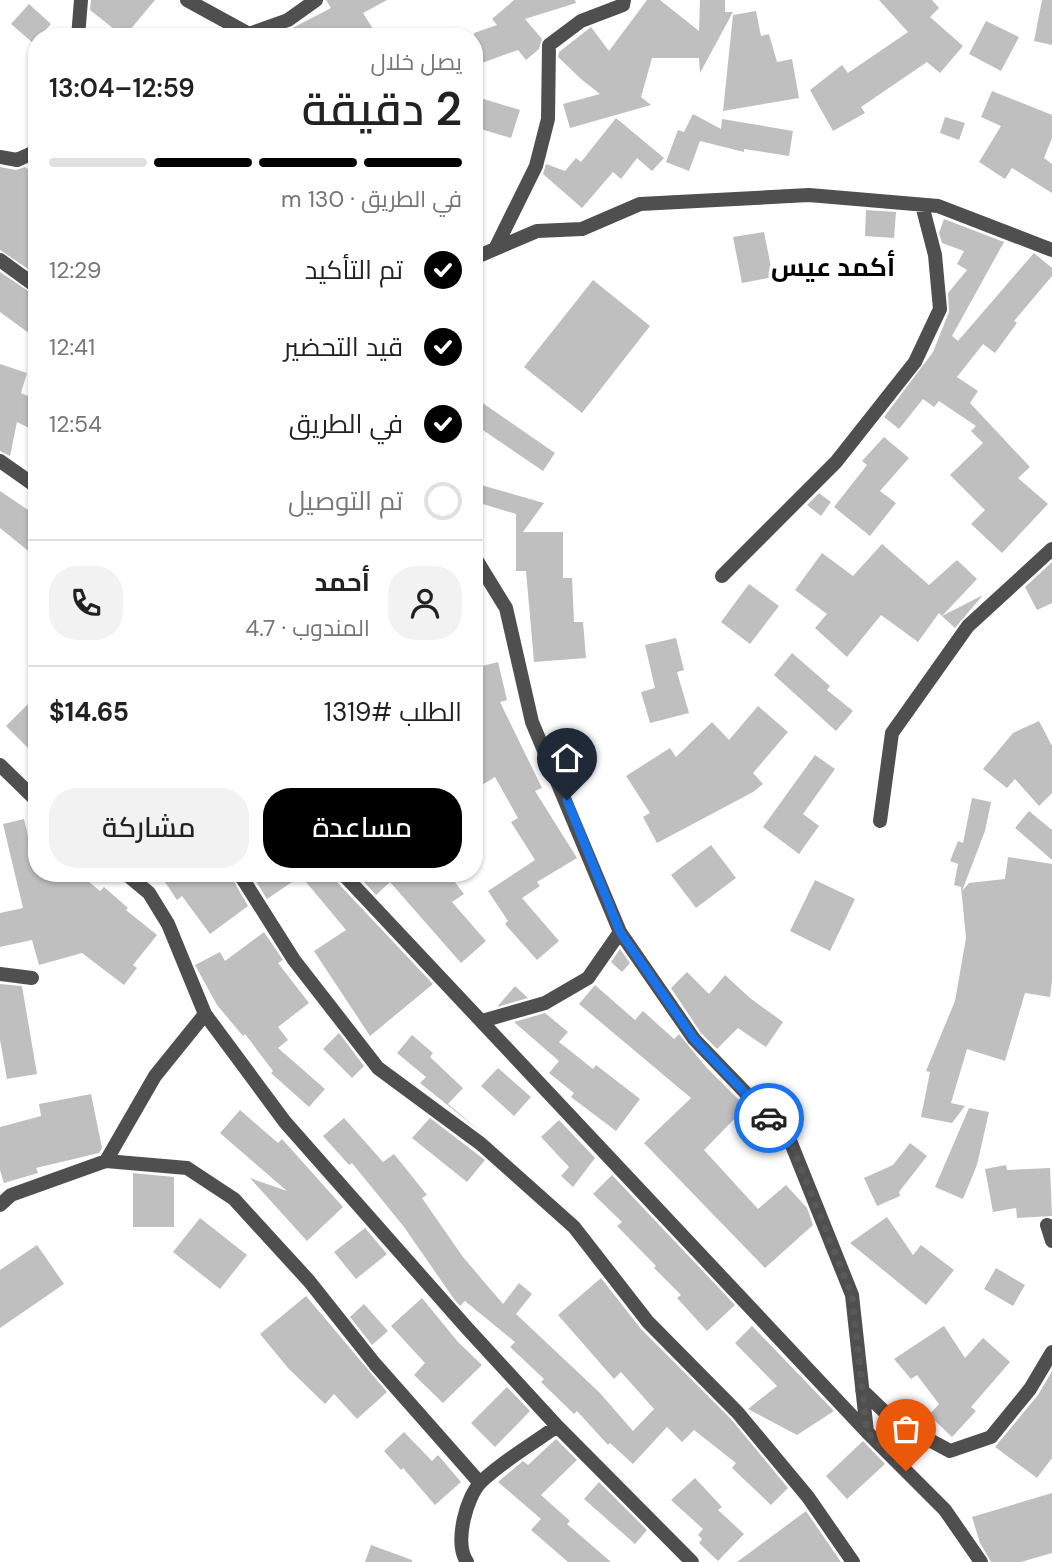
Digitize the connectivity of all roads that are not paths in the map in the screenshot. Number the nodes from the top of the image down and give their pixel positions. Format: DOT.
graph roads {
  1 [pos="81,0"];
  2 [pos="187,0"];
  3 [pos="316,0"];
  4 [pos="624,0"];
  5 [pos="79,28"];
  6 [pos="238,28"];
  7 [pos="266,28"];
  8 [pos="28,155"];
  9 [pos="0,157"];
  10 [pos="922,205"];
  11 [pos="495,249"];
  12 [pos="1052,250"];
  13 [pos="483,254"];
  14 [pos="0,260"];
  15 [pos="28,280"];
  16 [pos="0,461"];
  17 [pos="28,481"];
  18 [pos="1052,549"];
  19 [pos="483,571"];
  20 [pos="722,576"];
  21 [pos="2,771"];
  22 [pos="28,793"];
  23 [pos="880,821"];
  24 [pos="136,882"];
  25 [pos="245,882"];
  26 [pos="351,882"];
  27 [pos="620,932"];
  28 [pos="0,974"];
  29 [pos="32,978"];
  30 [pos="205,1014"];
  31 [pos="482,1021"];
  32 [pos="106,1161"];
  33 [pos="0,1205"];
  34 [pos="1048,1226"];
  35 [pos="1052,1241"];
  36 [pos="1052,1352"];
  37 [pos="862,1390"];
  38 [pos="558,1426"];
  39 [pos="867,1432"];
  40 [pos="480,1483"];
  41 [pos="467,1562"];
  42 [pos="692,1562"];
  43 [pos="853,1562"];
  44 [pos="981,1562"];
  1 -- 5 [label="street"];
  2 -- 6 [label="street"];
  3 -- 7 [label="street"];
  4 -- 11 [label="street"];
  8 -- 9 [label="street"];
  10 -- 11 [label="street"];
  10 -- 12 [label="street"];
  10 -- 20 [label="street"];
  11 -- 13 [label="street"];
  14 -- 15 [label="street"];
  16 -- 17 [label="street"];
  18 -- 23 [label="street"];
  19 -- 27 [label="street"];
  21 -- 22 [label="street"];
  24 -- 30 [label="street"];
  25 -- 43 [label="street"];
  26 -- 31 [label="street"];
  27 -- 31 [label="street"];
  27 -- 37 [label="street"];
  28 -- 29 [label="street"];
  30 -- 32 [label="street"];
  30 -- 38 [label="street"];
  31 -- 39 [label="street"];
  32 -- 33 [label="street"];
  32 -- 40 [label="street"];
  34 -- 35 [label="street"];
  36 -- 37 [label="street"];
  37 -- 39 [label="street"];
  38 -- 40 [label="street"];
  38 -- 42 [label="street"];
  39 -- 44 [label="street"];
  40 -- 41 [label="street"];
}
